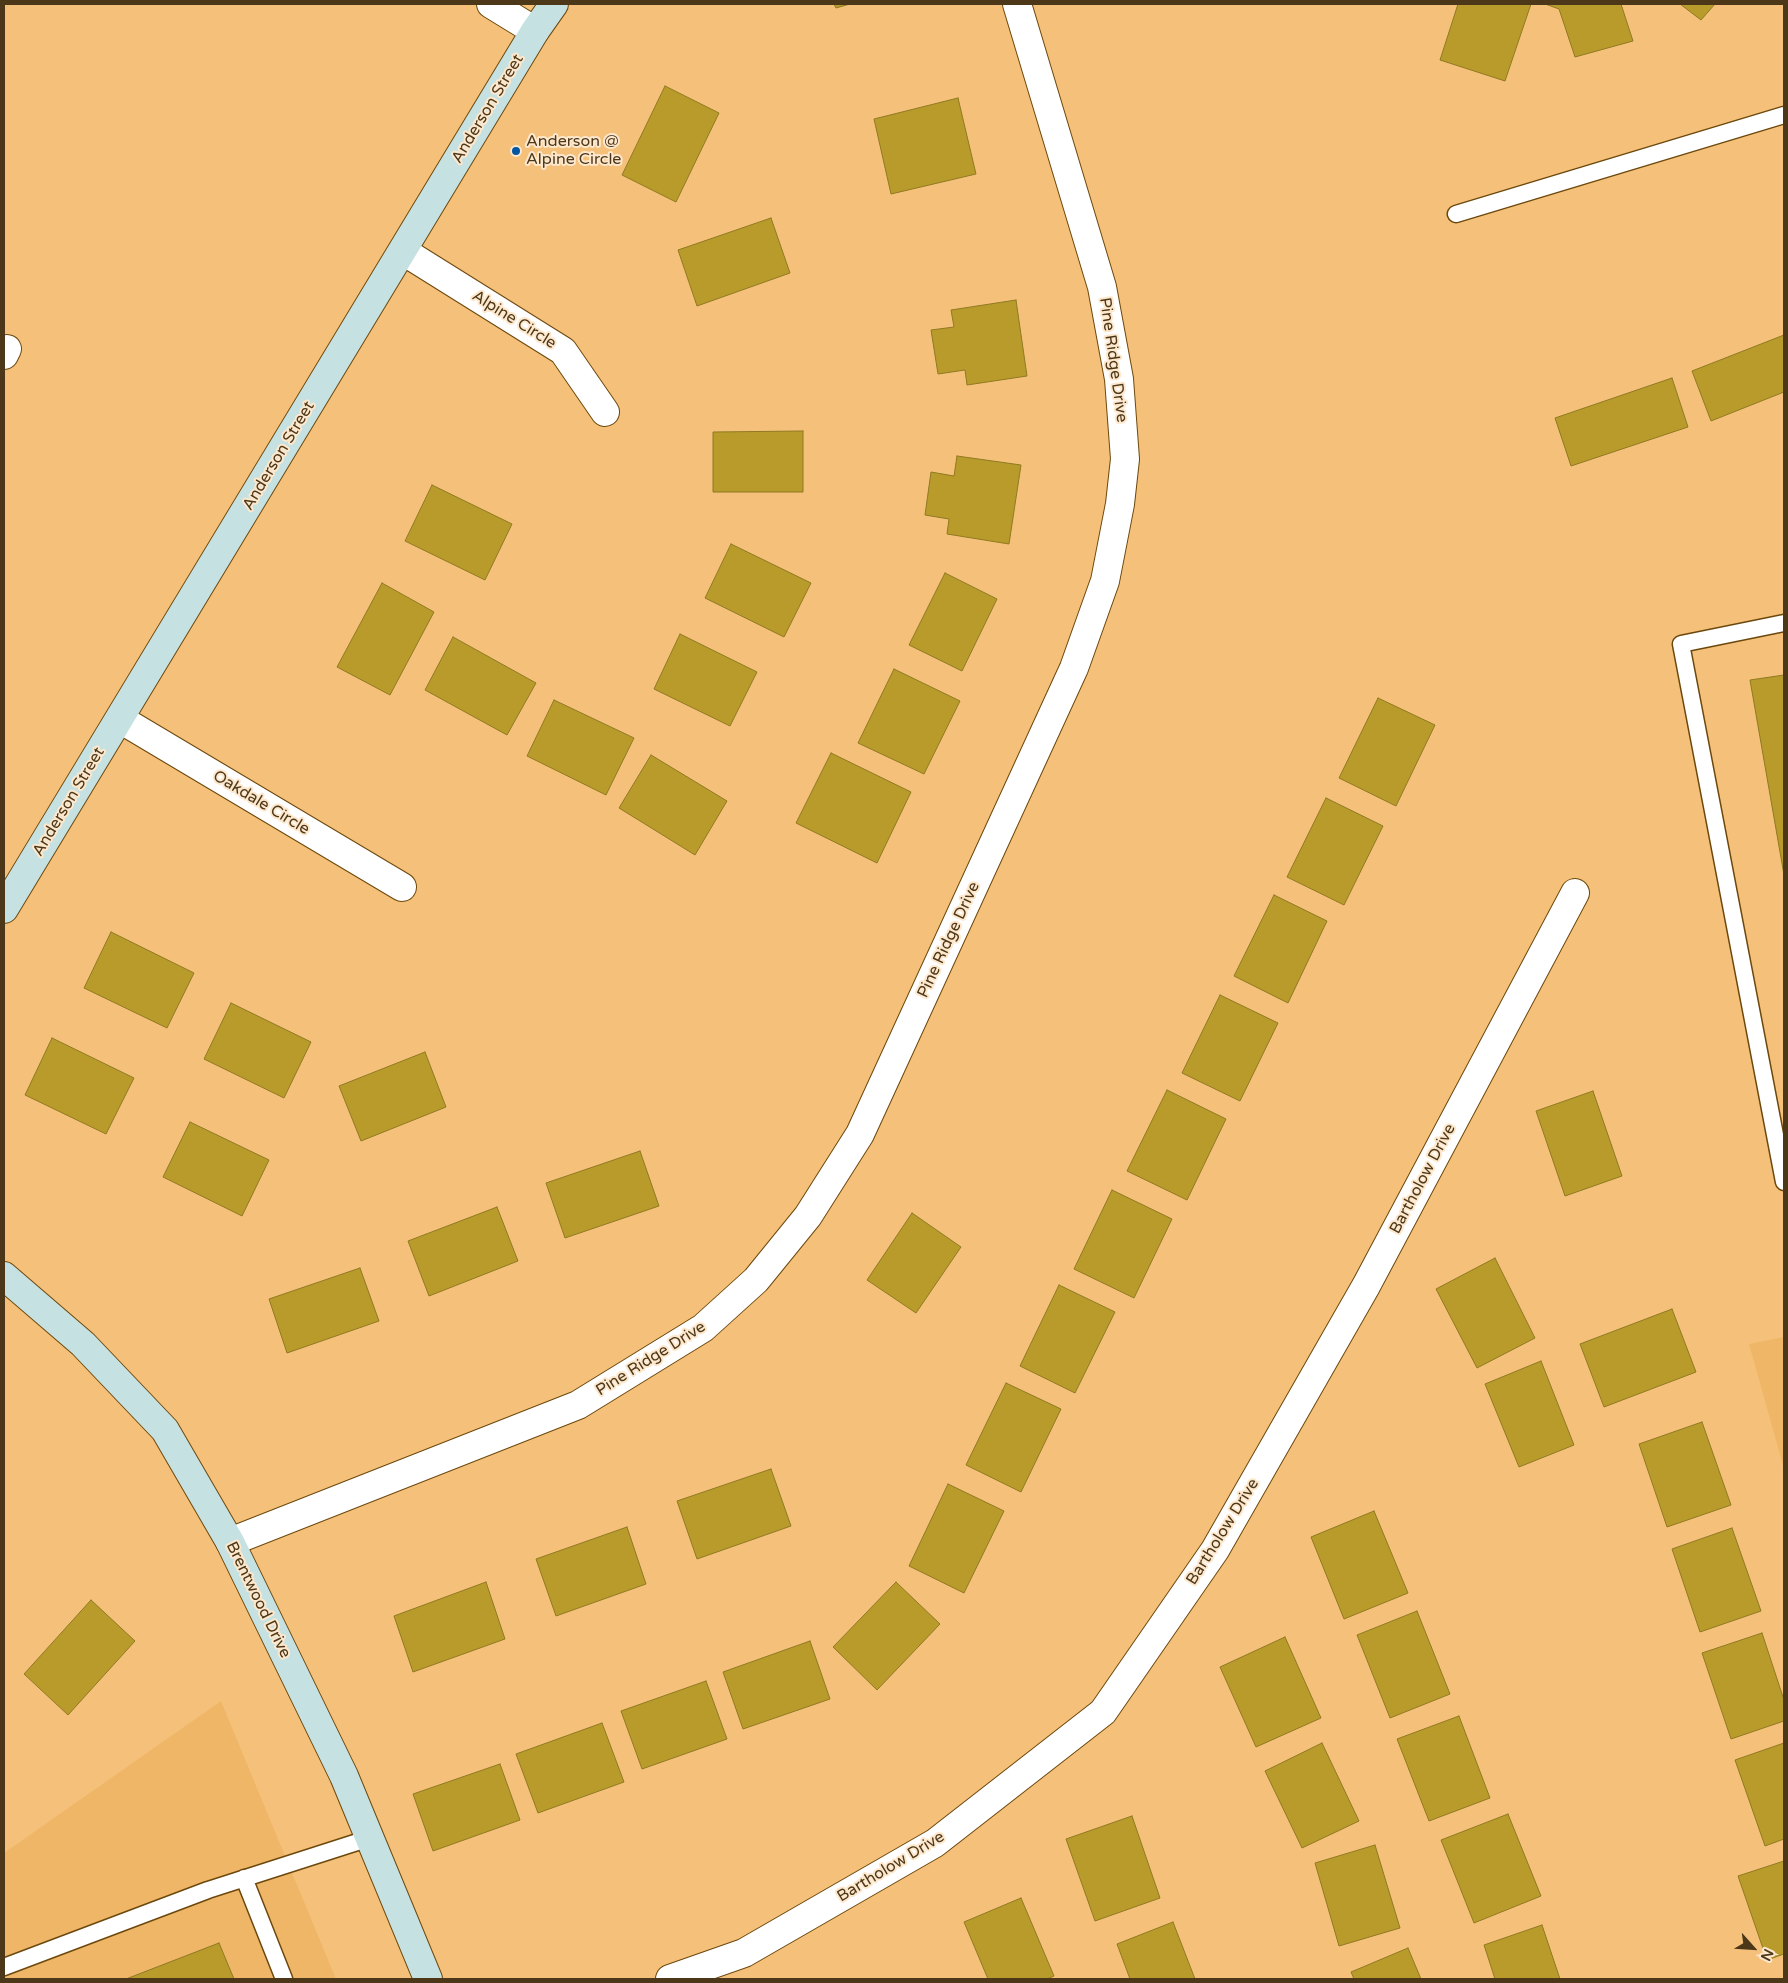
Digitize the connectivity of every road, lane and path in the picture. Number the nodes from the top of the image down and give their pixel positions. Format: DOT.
graph roads {
  1 [pos="491,4"];
  2 [pos="554,4"];
  3 [pos="1017,4"];
  4 [pos="535,31"];
  5 [pos="1784,115"];
  6 [pos="1456,214"];
  7 [pos="403,251"];
  8 [pos="605,412"];
  9 [pos="1784,622"];
  10 [pos="120,719"];
  11 [pos="402,886"];
  12 [pos="1575,894"];
  13 [pos="4,908"];
  14 [pos="1784,1182"];
  15 [pos="4,1276"];
  16 [pos="230,1542"];
  17 [pos="370,1838"];
  18 [pos="244,1878"];
  19 [pos="4,1967"];
  20 [pos="284,1979"];
  21 [pos="428,1979"];
  22 [pos="670,1979"];
  1 -- 4 [label="street"];
  2 -- 4 [label="street, Anderson Street"];
  3 -- 16 [label="street, Pine Ridge Drive"];
  4 -- 7 [label="street, Anderson Street"];
  5 -- 6 [label="lane"];
  7 -- 8 [label="street, Alpine Circle"];
  7 -- 10 [label="street, Anderson Street"];
  9 -- 14 [label="lane"];
  10 -- 11 [label="street, Oakdale Circle"];
  10 -- 13 [label="street, Anderson Street"];
  12 -- 22 [label="street, Bartholow Drive"];
  15 -- 16 [label="street, Brentwood Drive"];
  16 -- 17 [label="street, Brentwood Drive"];
  17 -- 18 [label="lane"];
  17 -- 21 [label="street, Brentwood Drive"];
  18 -- 19 [label="lane"];
  18 -- 20 [label="lane"];
}
